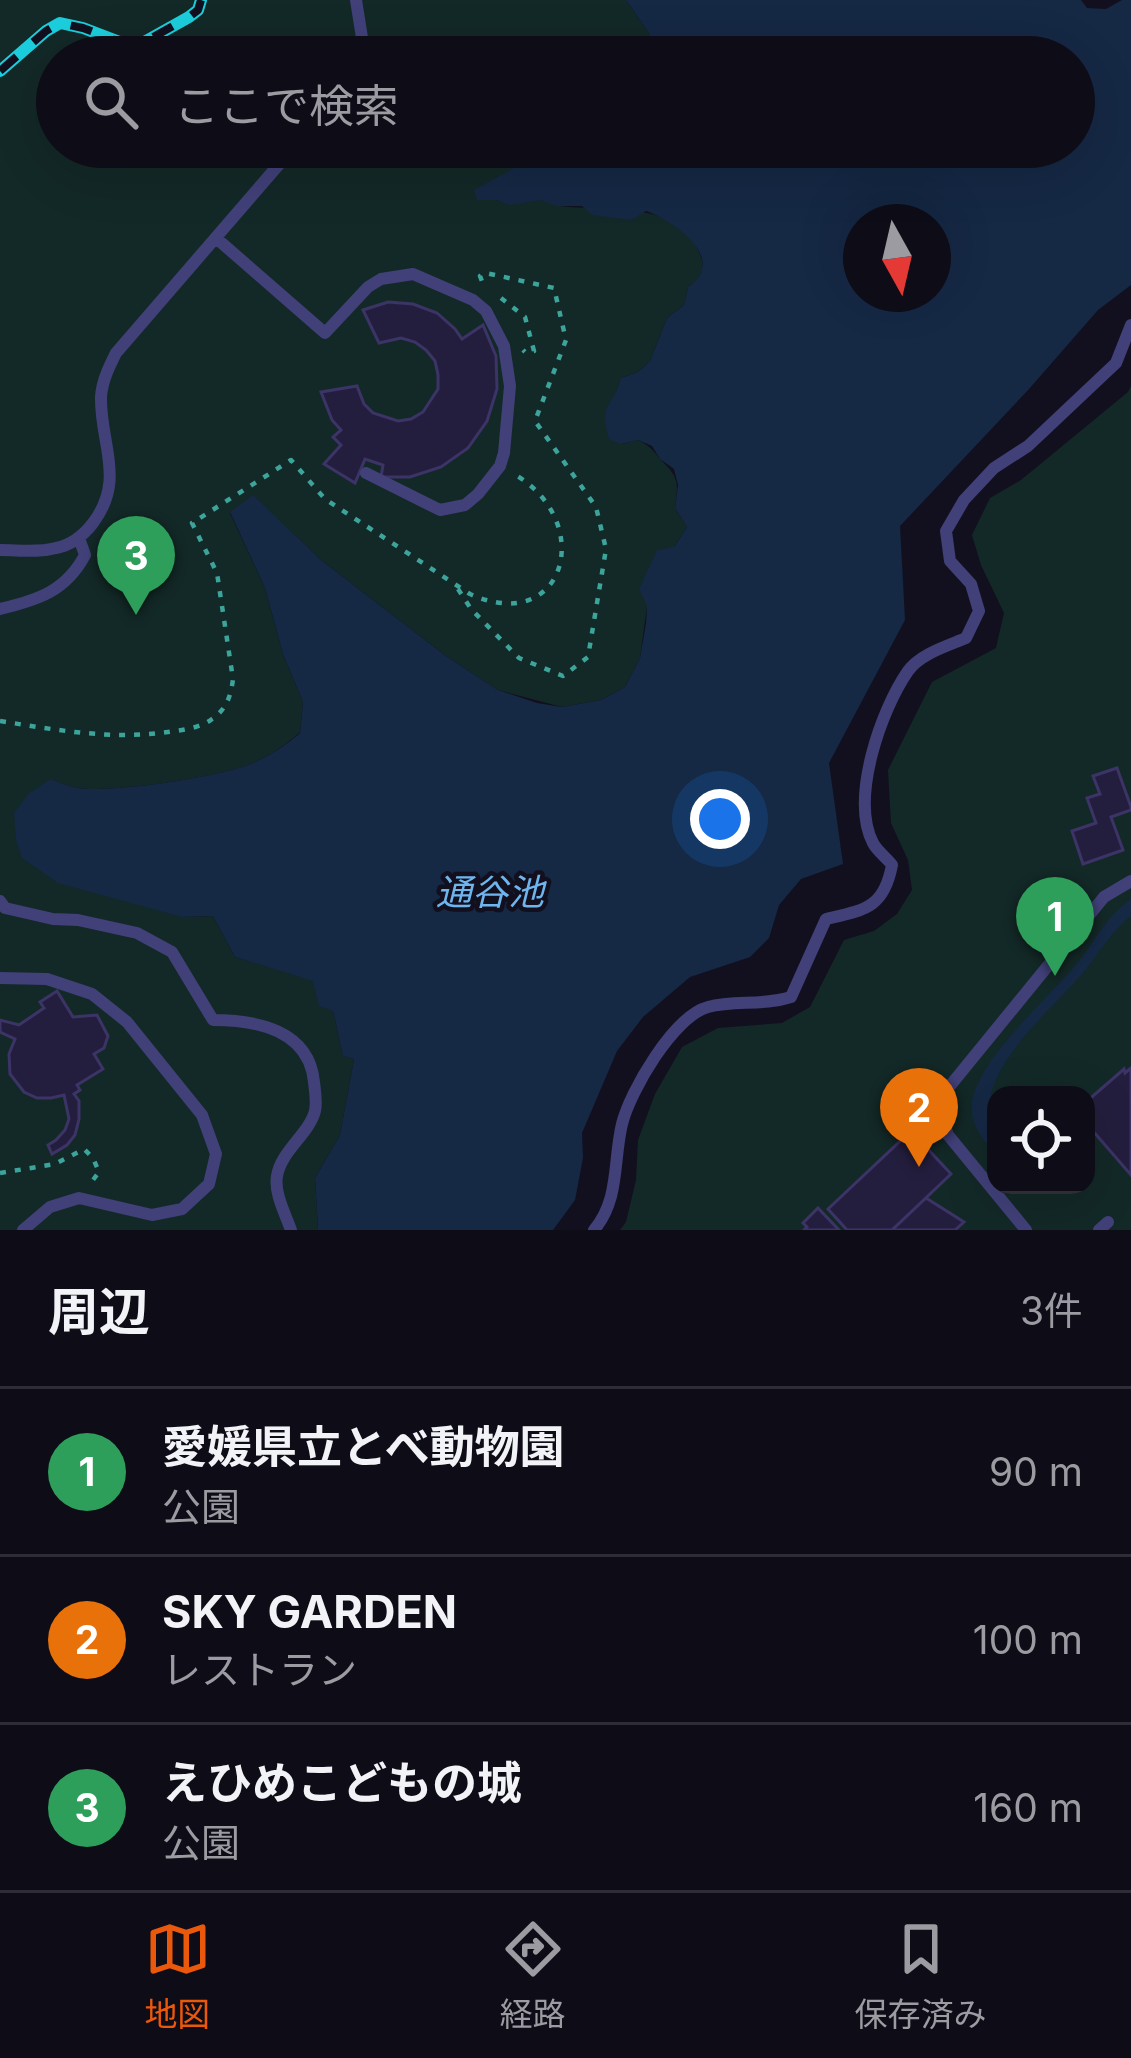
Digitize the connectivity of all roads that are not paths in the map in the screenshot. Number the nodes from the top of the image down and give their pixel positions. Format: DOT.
graph roads {
  1 [pos="356,0"];
  2 [pos="361,36"];
  3 [pos="276,168"];
  4 [pos="216,238"];
  5 [pos="1131,325"];
  6 [pos="366,473"];
  7 [pos="79,538"];
  8 [pos="0,550"];
  9 [pos="0,609"];
  10 [pos="1131,881"];
  11 [pos="0,901"];
  12 [pos="0,978"];
  13 [pos="23,1230"];
  14 [pos="291,1230"];
  15 [pos="594,1230"];
  16 [pos="1026,1230"];
  1 -- 2 [label="lane"];
  3 -- 4 [label="lane"];
  4 -- 6 [label="lane"];
  4 -- 7 [label="lane"];
  5 -- 15 [label="lane"];
  7 -- 8 [label="lane"];
  7 -- 9 [label="lane"];
  10 -- 16 [label="lane"];
  11 -- 14 [label="lane"];
  12 -- 13 [label="lane"];
}
